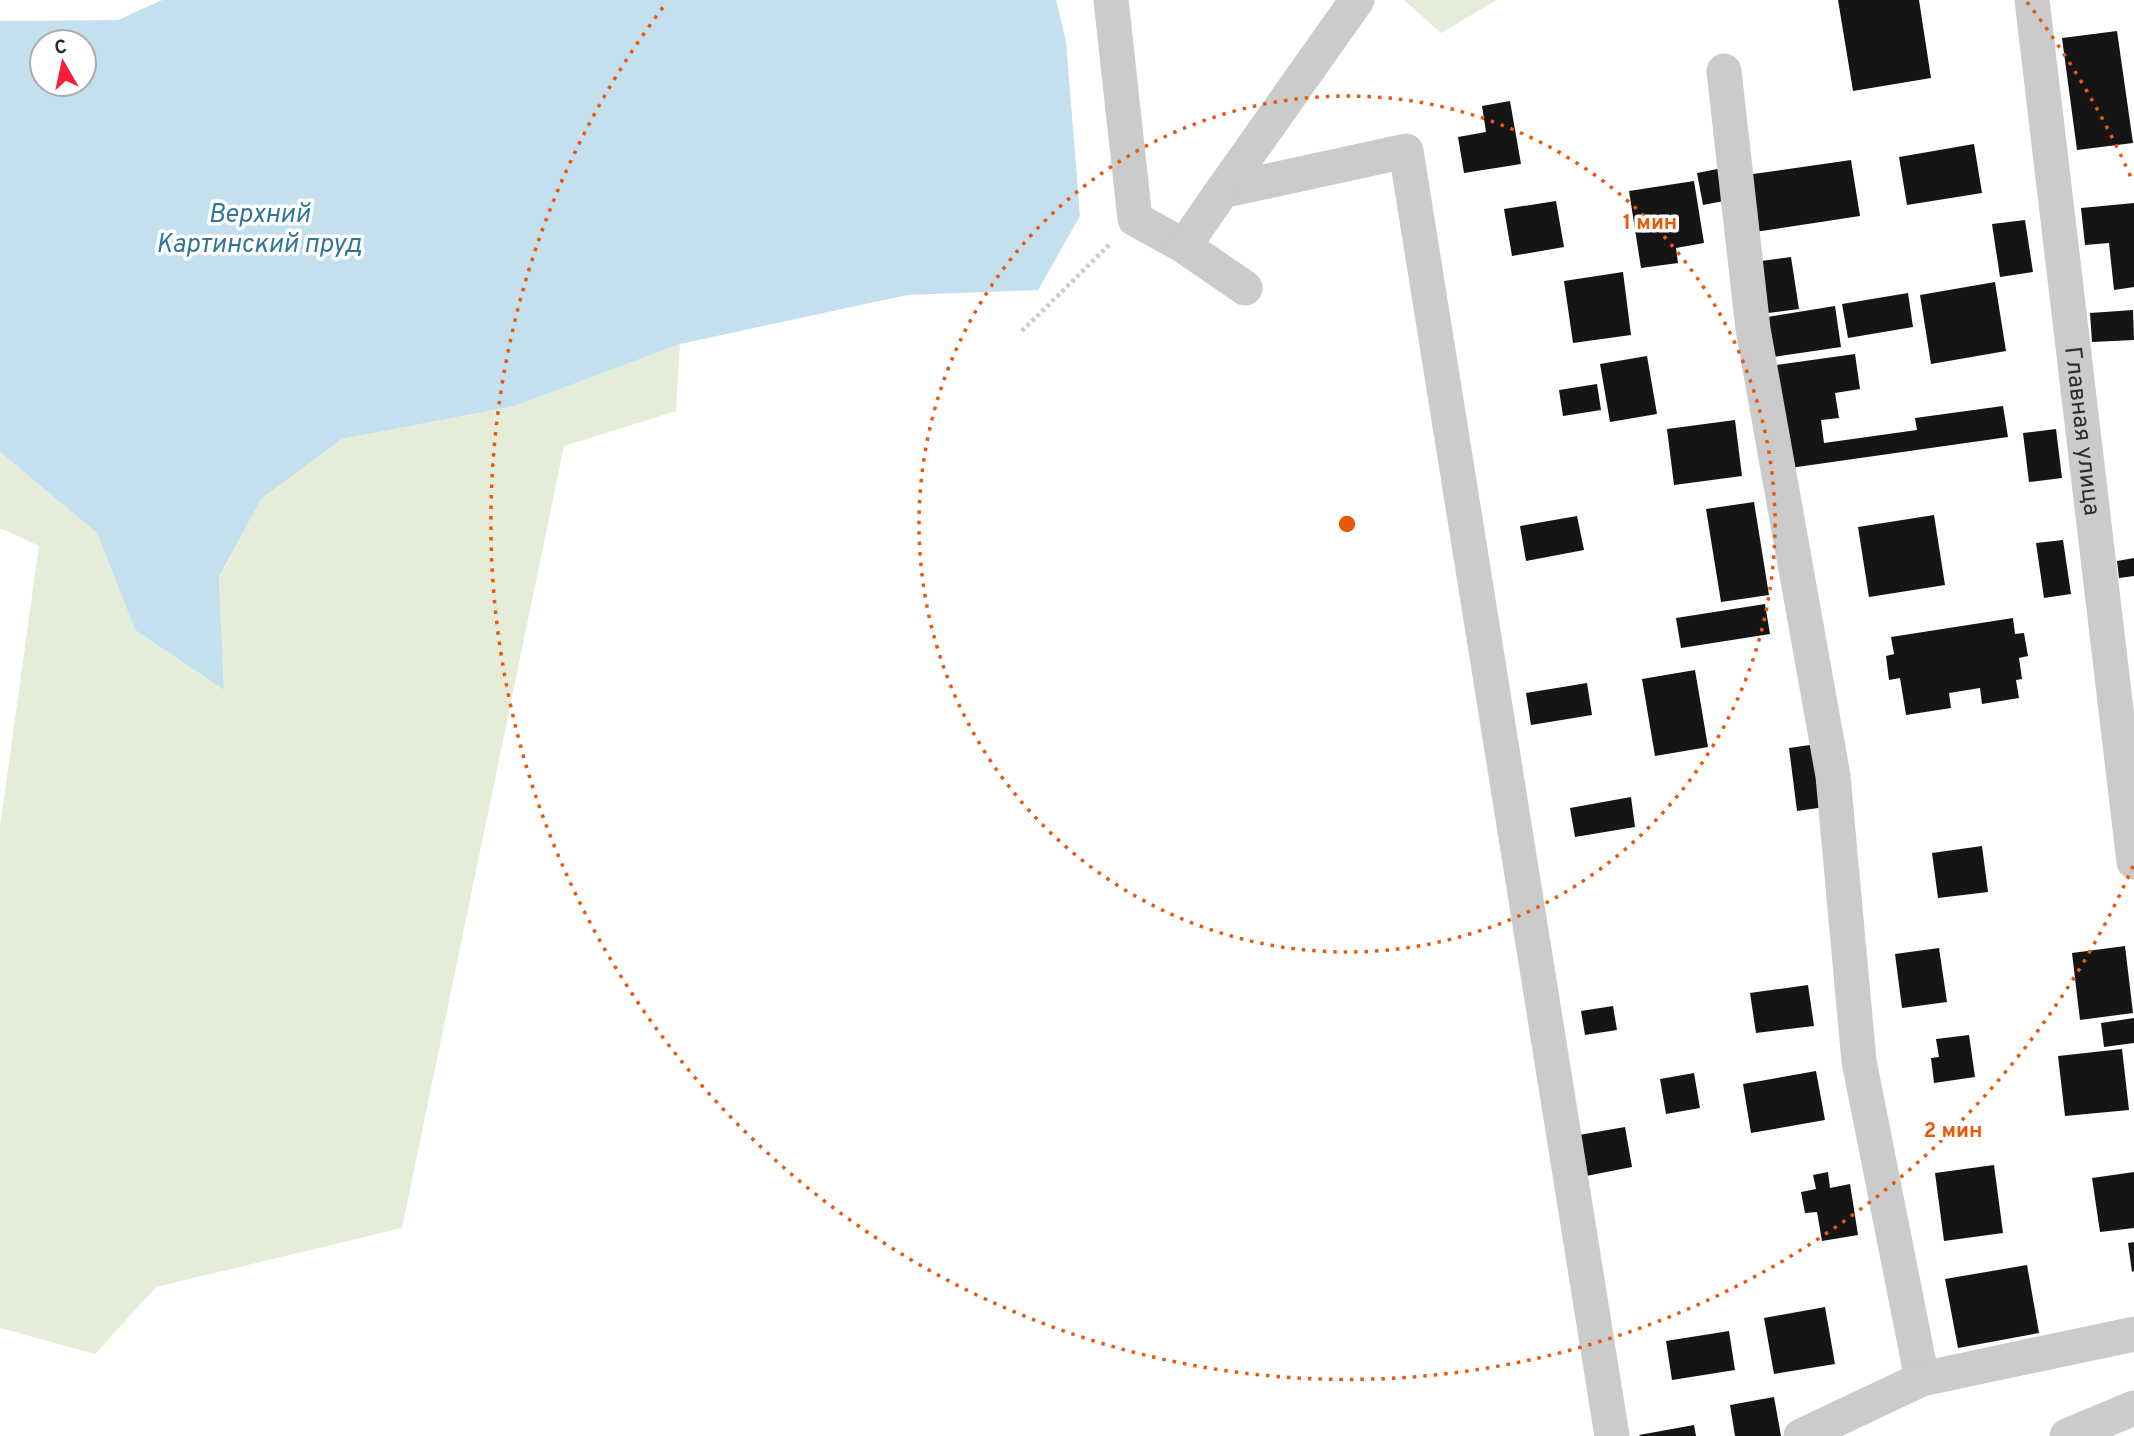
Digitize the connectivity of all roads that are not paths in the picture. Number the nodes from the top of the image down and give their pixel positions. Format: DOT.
graph roads {
  1 [pos="1111,0"];
  2 [pos="1357,0"];
  3 [pos="2032,0"];
  4 [pos="1724,71"];
  5 [pos="1222,191"];
  6 [pos="1184,246"];
  7 [pos="1245,288"];
  8 [pos="2134,862"];
  9 [pos="2134,1334"];
  10 [pos="1922,1379"];
  11 [pos="2134,1408"];
  12 [pos="1612,1436"];
  13 [pos="1801,1436"];
  14 [pos="2067,1436"];
  1 -- 6 [label="street"];
  2 -- 5 [label="street"];
  3 -- 8 [label="street, Главная улица"];
  4 -- 10 [label="street"];
  5 -- 6 [label="street"];
  5 -- 12 [label="street"];
  6 -- 7 [label="street"];
  9 -- 10 [label="street"];
  10 -- 13 [label="street"];
  11 -- 14 [label="street"];
}
